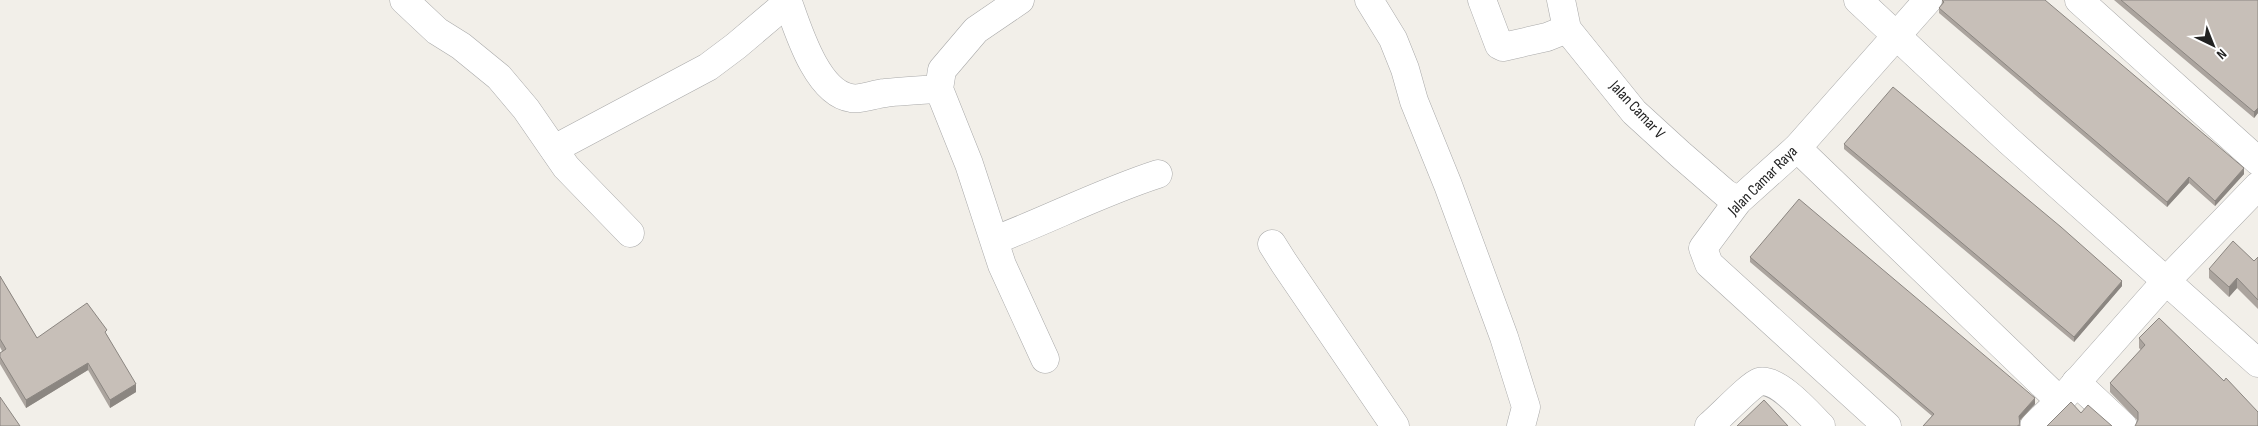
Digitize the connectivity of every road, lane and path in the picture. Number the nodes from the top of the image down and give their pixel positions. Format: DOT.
graph roads {
  1 [pos="404,0"];
  2 [pos="1020,0"];
  3 [pos="1369,0"];
  4 [pos="1482,0"];
  5 [pos="1561,0"];
  6 [pos="1858,0"];
  7 [pos="1928,0"];
  8 [pos="2080,0"];
  9 [pos="788,1"];
  10 [pos="1567,29"];
  11 [pos="1897,36"];
  12 [pos="938,89"];
  13 [pos="554,148"];
  14 [pos="1797,148"];
  15 [pos="2258,161"];
  16 [pos="1158,174"];
  17 [pos="2258,186"];
  18 [pos="1738,201"];
  19 [pos="630,233"];
  20 [pos="995,240"];
  21 [pos="1272,244"];
  22 [pos="2166,281"];
  23 [pos="1045,359"];
  24 [pos="2258,363"];
  25 [pos="2068,391"];
  26 [pos="1395,426"];
  27 [pos="1520,426"];
  28 [pos="1709,426"];
  29 [pos="1821,426"];
  30 [pos="1887,426"];
  31 [pos="2034,426"];
  32 [pos="2123,426"];
  1 -- 13 [label="street"];
  2 -- 12 [label="street"];
  3 -- 27 [label="street"];
  4 -- 10 [label="street"];
  5 -- 10 [label="street, Jalan Camar V"];
  6 -- 11 [label="street"];
  7 -- 11 [label="street, Jalan Camar Raya"];
  8 -- 15 [label="street"];
  9 -- 12 [label="street"];
  9 -- 13 [label="street"];
  10 -- 18 [label="street, Jalan Camar V"];
  11 -- 14 [label="street, Jalan Camar Raya"];
  11 -- 22 [label="street"];
  12 -- 20 [label="street"];
  13 -- 19 [label="street"];
  14 -- 18 [label="street, Jalan Camar Raya"];
  14 -- 25 [label="street"];
  16 -- 20 [label="street"];
  17 -- 22 [label="street"];
  18 -- 30 [label="street, Jalan Camar Raya"];
  20 -- 23 [label="street"];
  21 -- 26 [label="street"];
  22 -- 24 [label="street"];
  22 -- 25 [label="street"];
  25 -- 31 [label="street"];
  25 -- 32 [label="street"];
  28 -- 29 [label="street"];
}
